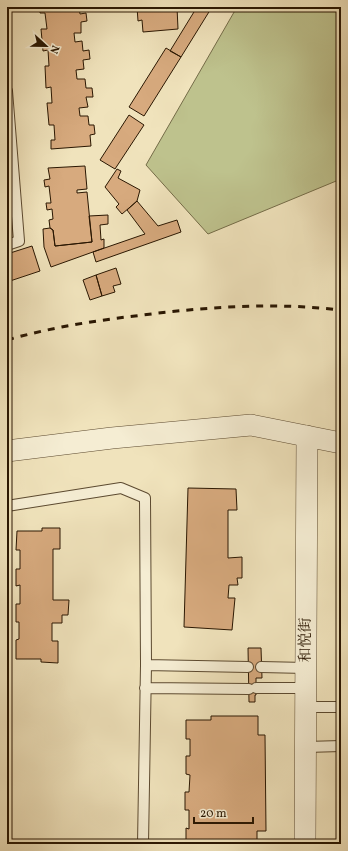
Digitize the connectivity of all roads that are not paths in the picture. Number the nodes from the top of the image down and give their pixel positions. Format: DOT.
graph roads {
  1 [pos="7,91"];
  2 [pos="7,245"];
  3 [pos="307,436"];
  4 [pos="341,443"];
  5 [pos="7,451"];
  6 [pos="7,506"];
  7 [pos="146,665"];
  8 [pos="248,667"];
  9 [pos="261,667"];
  10 [pos="145,688"];
  11 [pos="306,688"];
  12 [pos="341,707"];
  13 [pos="341,746"];
  14 [pos="306,747"];
  15 [pos="142,844"];
  16 [pos="305,844"];
  1 -- 2 [label="lane"];
  3 -- 4 [label="street"];
  3 -- 5 [label="street"];
  3 -- 11 [label="street, 和悦街"];
  6 -- 7 [label="lane"];
  7 -- 8 [label="lane"];
  7 -- 10 [label="lane"];
  9 -- 11 [label="lane"];
  10 -- 11 [label="lane"];
  10 -- 15 [label="lane"];
  11 -- 12 [label="lane"];
  11 -- 14 [label="street, 和悦街"];
  13 -- 14 [label="lane"];
  14 -- 16 [label="street, 和悦街"];
}
